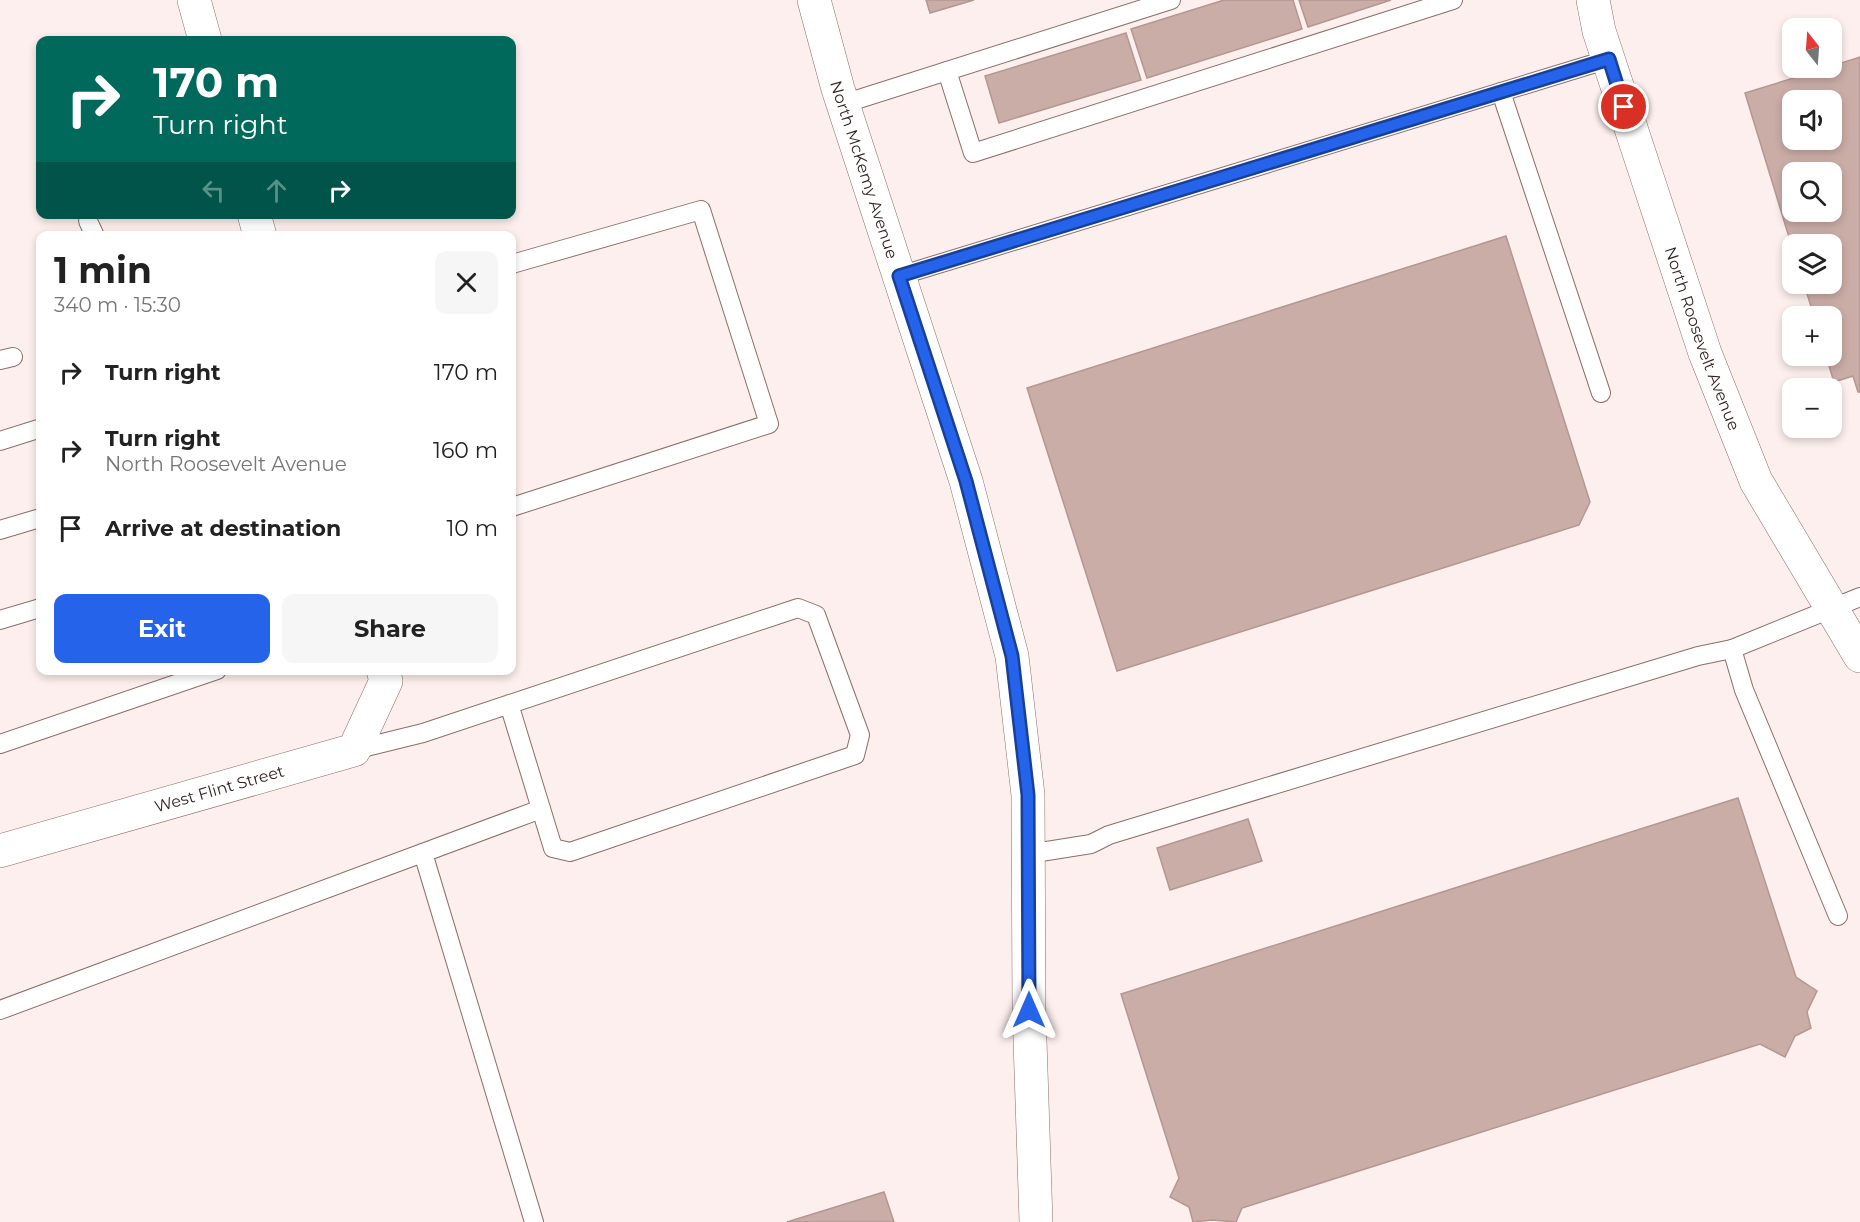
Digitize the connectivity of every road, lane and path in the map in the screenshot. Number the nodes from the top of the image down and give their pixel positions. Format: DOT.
graph roads {
  1 [pos="194,0"];
  2 [pos="814,0"];
  3 [pos="1171,0"];
  4 [pos="1453,0"];
  5 [pos="1593,0"];
  6 [pos="204,36"];
  7 [pos="1609,59"];
  8 [pos="947,72"];
  9 [pos="1501,92"];
  10 [pos="843,104"];
  11 [pos="516,263"];
  12 [pos="899,276"];
  13 [pos="1601,393"];
  14 [pos="36,430"];
  15 [pos="0,441"];
  16 [pos="516,506"];
  17 [pos="36,519"];
  18 [pos="0,530"];
  19 [pos="1846,604"];
  20 [pos="36,609"];
  21 [pos="0,620"];
  22 [pos="1732,649"];
  23 [pos="1860,656"];
  24 [pos="203,675"];
  25 [pos="384,675"];
  26 [pos="509,704"];
  27 [pos="0,744"];
  28 [pos="354,750"];
  29 [pos="541,809"];
  30 [pos="0,852"];
  31 [pos="423,853"];
  32 [pos="1028,854"];
  33 [pos="1838,916"];
  34 [pos="0,1010"];
  35 [pos="534,1222"];
  36 [pos="1036,1222"];
  1 -- 6 [label="street"];
  2 -- 10 [label="street, North McKemy Avenue"];
  3 -- 8 [label="lane"];
  4 -- 8 [label="lane"];
  5 -- 7 [label="street, North Roosevelt Avenue"];
  7 -- 9 [label="lane"];
  7 -- 19 [label="street, North Roosevelt Avenue"];
  8 -- 10 [label="lane"];
  9 -- 12 [label="lane"];
  9 -- 13 [label="lane"];
  10 -- 12 [label="street, North McKemy Avenue"];
  11 -- 16 [label="lane"];
  12 -- 32 [label="street, North McKemy Avenue"];
  14 -- 15 [label="lane"];
  17 -- 18 [label="lane"];
  19 -- 22 [label="lane"];
  19 -- 23 [label="street, North Roosevelt Avenue"];
  20 -- 21 [label="lane"];
  22 -- 32 [label="lane"];
  22 -- 33 [label="lane"];
  24 -- 27 [label="lane"];
  25 -- 28 [label="street"];
  26 -- 28 [label="lane"];
  26 -- 29 [label="lane"];
  26 -- 29 [label="lane"];
  28 -- 30 [label="street, West Flint Street"];
  29 -- 31 [label="lane"];
  31 -- 34 [label="lane"];
  31 -- 35 [label="lane"];
  32 -- 36 [label="street, North McKemy Avenue"];
}
